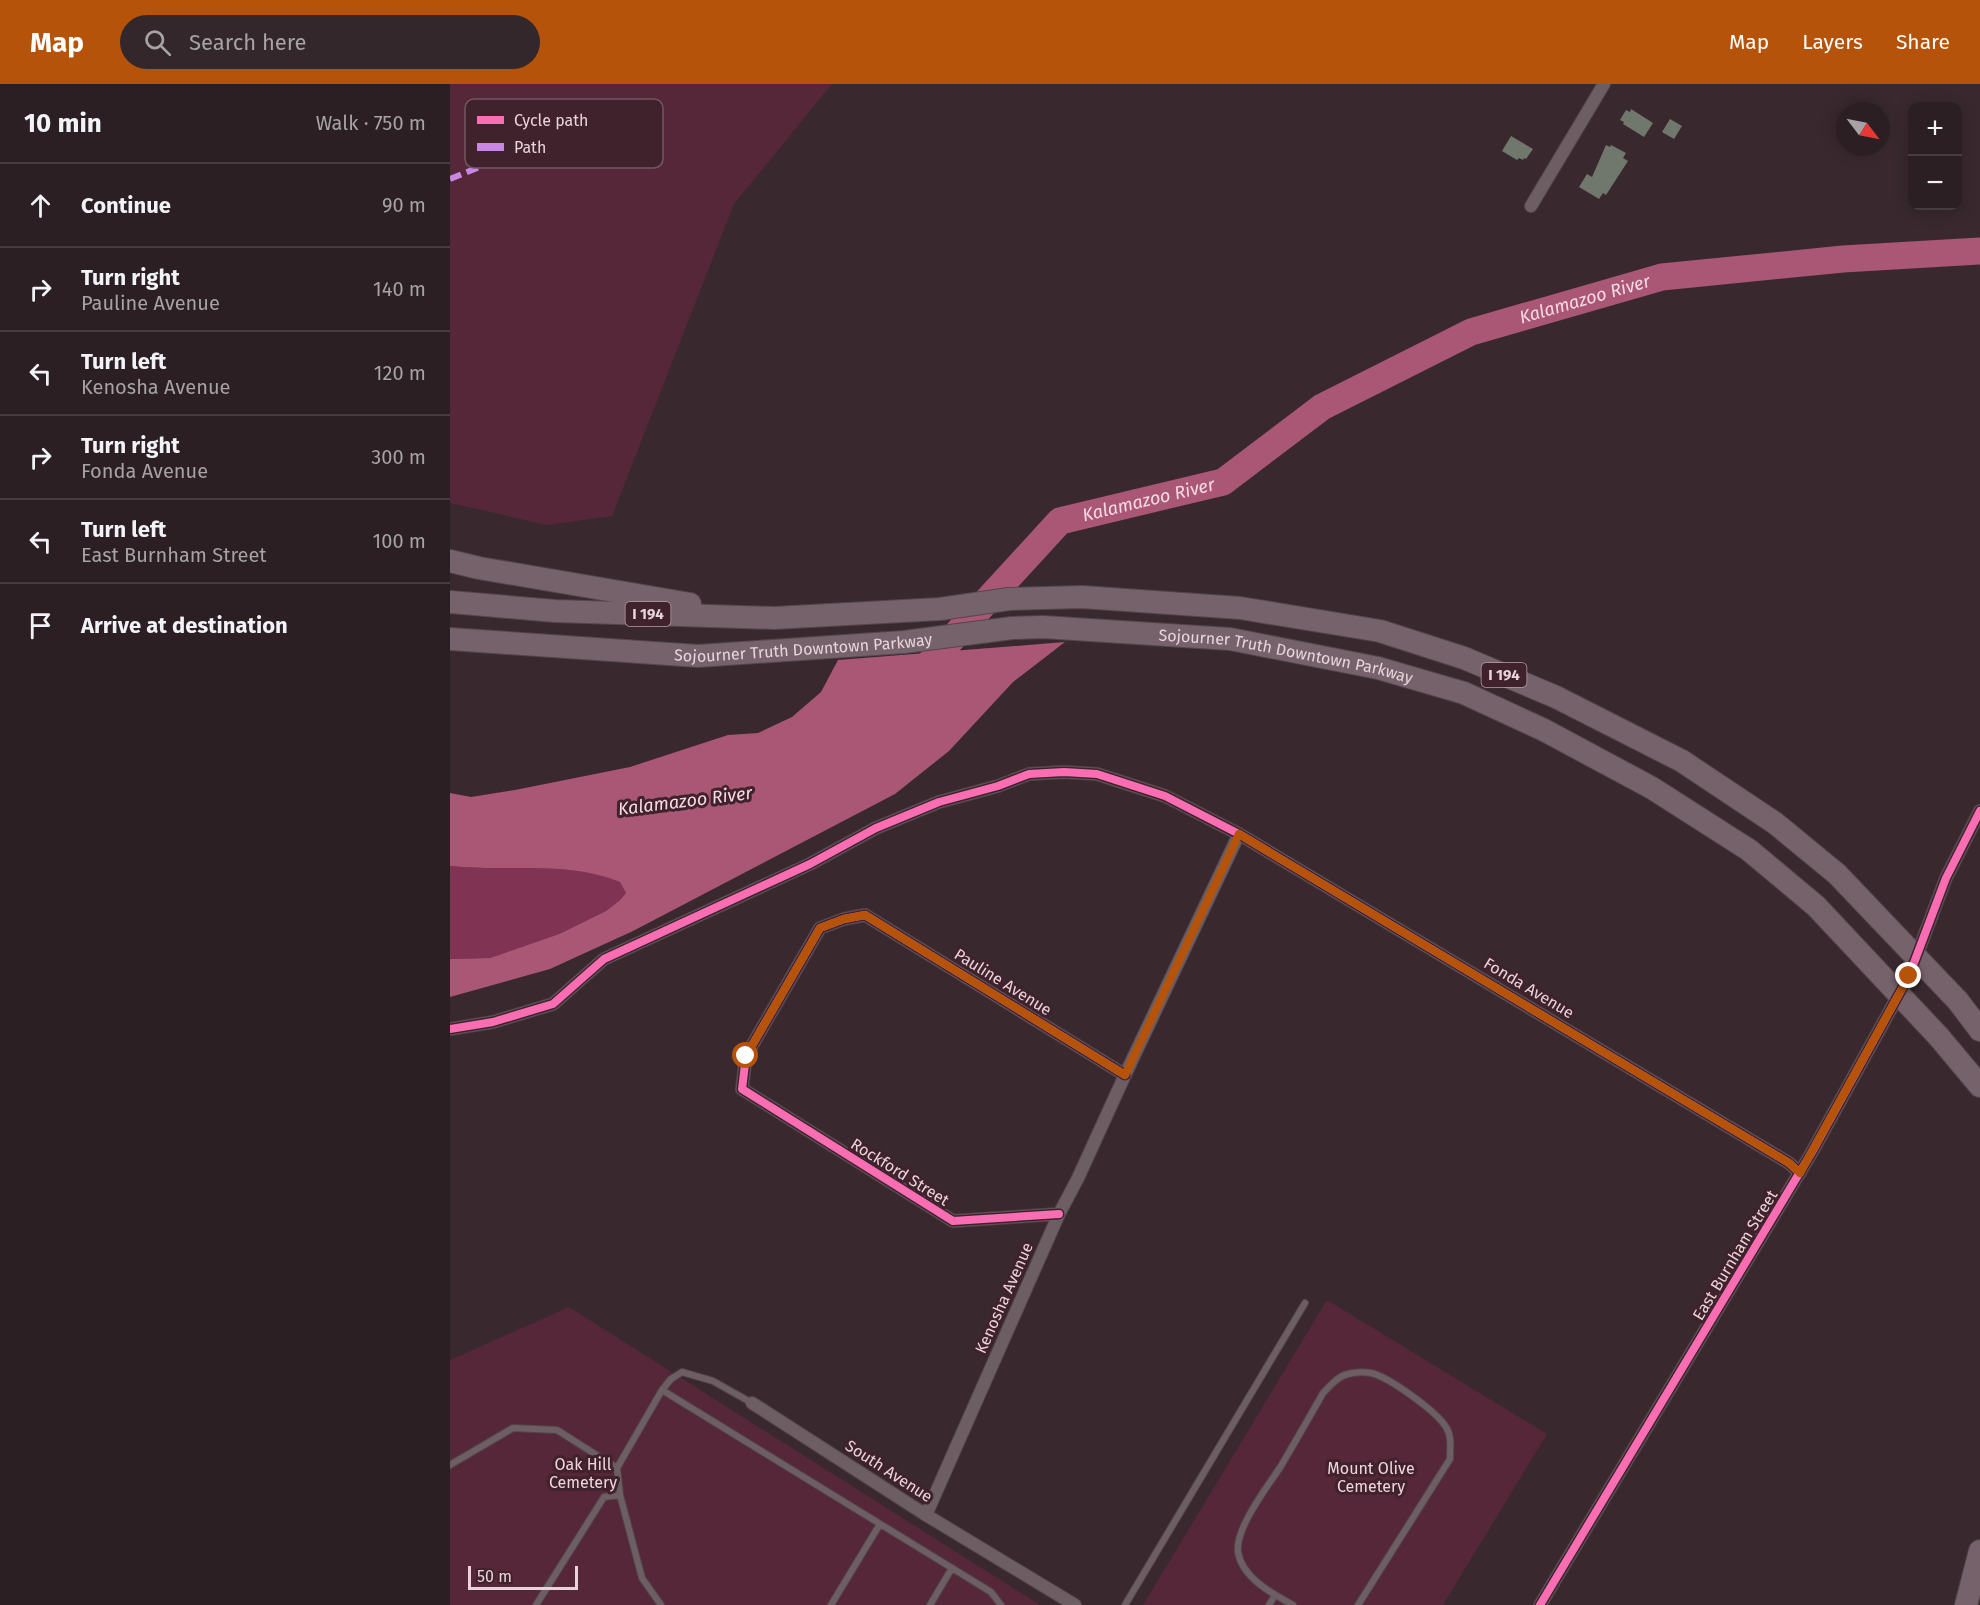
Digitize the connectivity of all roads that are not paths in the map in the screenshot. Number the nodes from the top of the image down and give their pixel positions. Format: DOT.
graph roads {
  1 [pos="1604,84"];
  2 [pos="1531,206"];
  3 [pos="450,561"];
  4 [pos="450,602"];
  5 [pos="774,618"];
  6 [pos="450,639"];
  7 [pos="1980,811"];
  8 [pos="1239,834"];
  9 [pos="450,1029"];
  10 [pos="1980,1030"];
  11 [pos="1125,1075"];
  12 [pos="1980,1086"];
  13 [pos="742,1089"];
  14 [pos="1800,1173"];
  15 [pos="1059,1214"];
  16 [pos="1305,1304"];
  17 [pos="662,1390"];
  18 [pos="752,1403"];
  19 [pos="450,1465"];
  20 [pos="617,1468"];
  21 [pos="620,1495"];
  22 [pos="926,1515"];
  23 [pos="880,1524"];
  24 [pos="1980,1551"];
  25 [pos="952,1568"];
  26 [pos="1275,1595"];
  27 [pos="536,1605"];
  28 [pos="661,1605"];
  29 [pos="831,1605"];
  30 [pos="930,1605"];
  31 [pos="1001,1605"];
  32 [pos="1075,1605"];
  33 [pos="1125,1605"];
  34 [pos="1269,1605"];
  35 [pos="1293,1605"];
  36 [pos="1358,1605"];
  37 [pos="1540,1605"];
  38 [pos="1966,1605"];
  1 -- 2 [label="street"];
  3 -- 5 [label="highway"];
  4 -- 5 [label="highway, Sojourner Truth Downtown Parkway / I 194"];
  5 -- 10 [label="highway, Sojourner Truth Downtown Parkway / I 194, bridge"];
  6 -- 12 [label="highway, Sojourner Truth Downtown Parkway / I 194, bridge"];
  7 -- 14 [label="street, East Burnham Street"];
  8 -- 9 [label="street, Fonda Avenue"];
  8 -- 11 [label="street, Kenosha Avenue"];
  8 -- 14 [label="street, Fonda Avenue"];
  11 -- 13 [label="street, Pauline Avenue"];
  11 -- 15 [label="street, Kenosha Avenue"];
  13 -- 15 [label="street, Rockford Street"];
  14 -- 37 [label="street, East Burnham Street"];
  15 -- 22 [label="street, Kenosha Avenue"];
  16 -- 33 [label="lane"];
  17 -- 18 [label="lane, South Avenue"];
  17 -- 20 [label="lane"];
  17 -- 23 [label="lane"];
  18 -- 22 [label="street, South Avenue"];
  19 -- 20 [label="lane"];
  20 -- 21 [label="lane"];
  21 -- 27 [label="lane"];
  21 -- 28 [label="lane"];
  22 -- 32 [label="street, South Avenue"];
  23 -- 25 [label="lane"];
  23 -- 29 [label="lane"];
  24 -- 38 [label="highway"];
  25 -- 30 [label="lane"];
  25 -- 31 [label="lane"];
  26 -- 34 [label="lane"];
  26 -- 35 [label="lane"];
  26 -- 36 [label="lane"];
}
